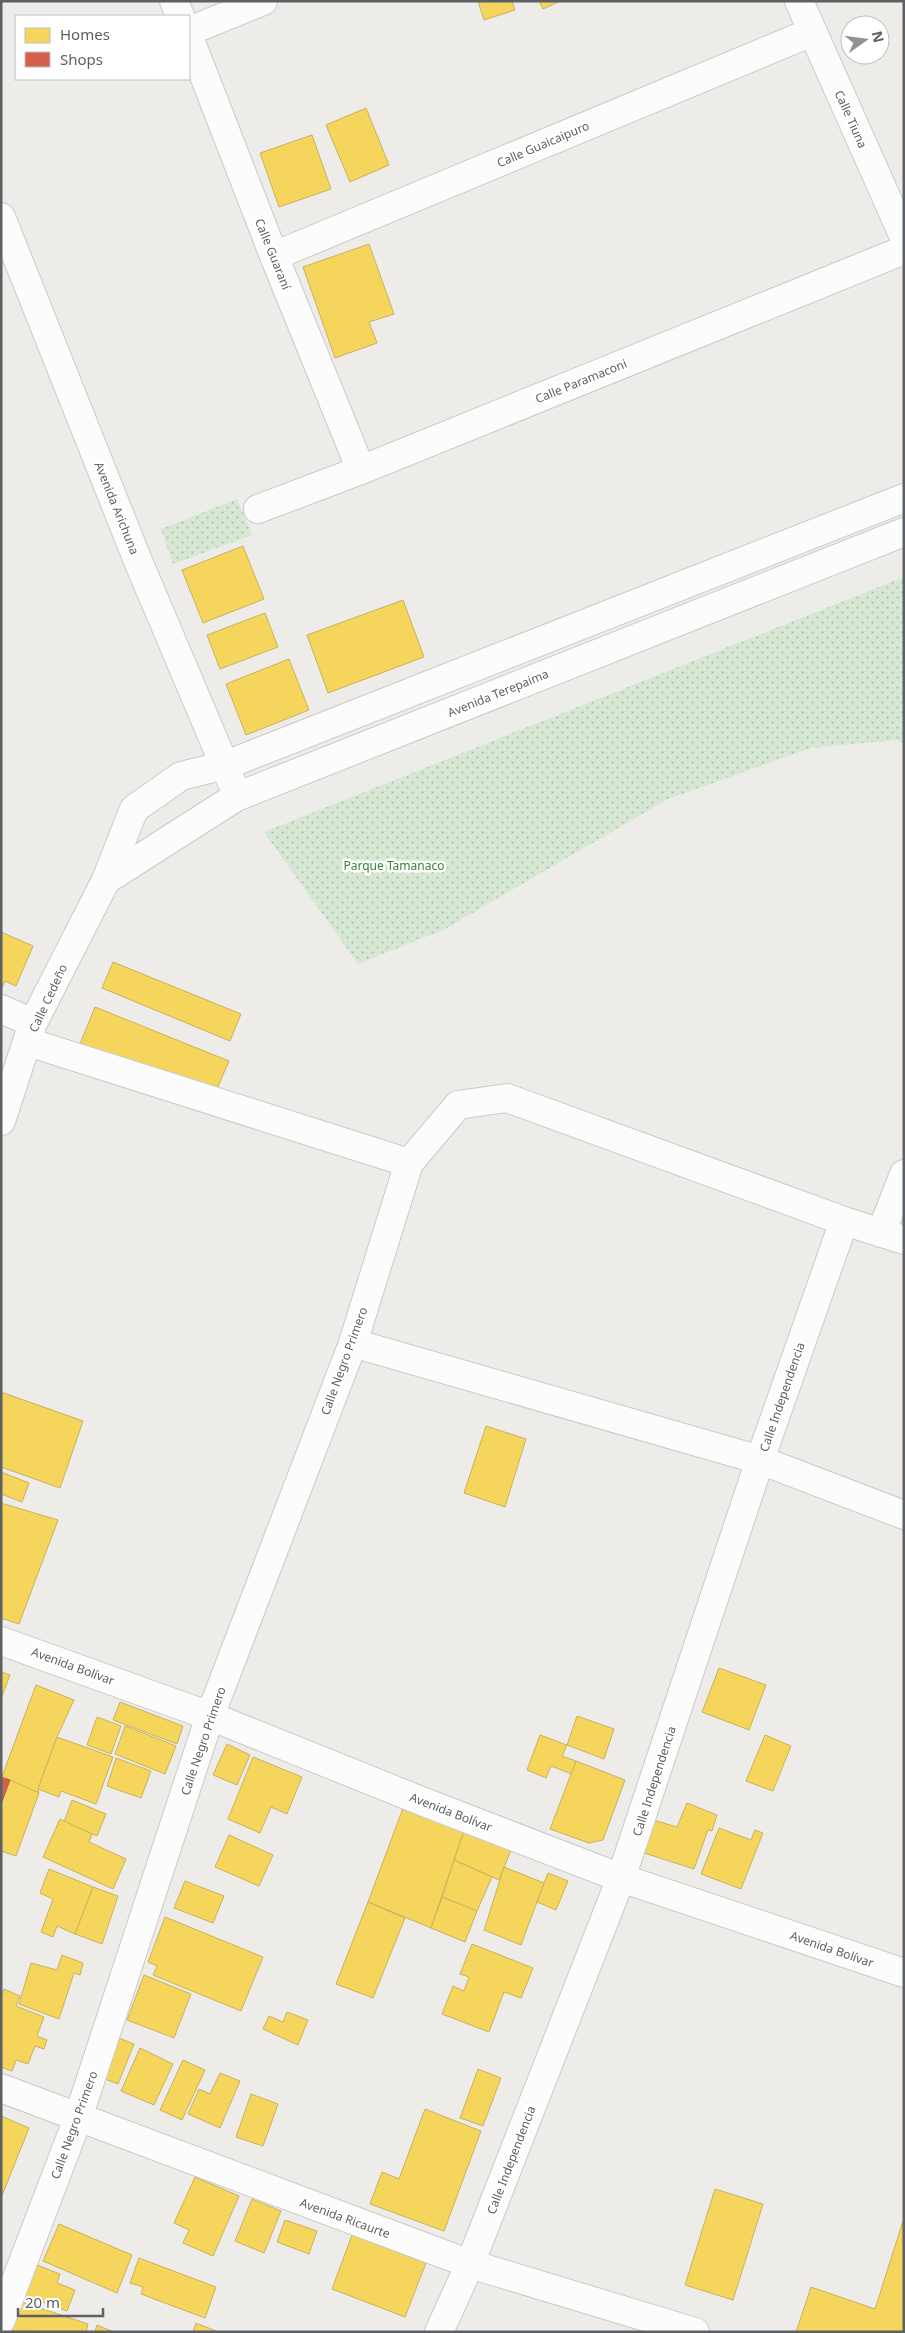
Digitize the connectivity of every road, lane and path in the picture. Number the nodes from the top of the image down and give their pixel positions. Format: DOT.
graph roads {
  1 [pos="174,1"];
  2 [pos="263,1"];
  3 [pos="799,1"];
  4 [pos="180,15"];
  5 [pos="190,31"];
  6 [pos="812,32"];
  7 [pos="190,40"];
  8 [pos="1,217"];
  9 [pos="904,237"];
  10 [pos="904,250"];
  11 [pos="274,256"];
  12 [pos="361,470"];
  13 [pos="904,498"];
  14 [pos="258,509"];
  15 [pos="904,532"];
  16 [pos="226,765"];
  17 [pos="236,797"];
  18 [pos="106,880"];
  19 [pos="1,1009"];
  20 [pos="31,1033"];
  21 [pos="1,1121"];
  22 [pos="409,1163"];
  23 [pos="904,1174"];
  24 [pos="844,1221"];
  25 [pos="892,1236"];
  26 [pos="353,1343"];
  27 [pos="760,1460"];
  28 [pos="904,1515"];
  29 [pos="1,1641"];
  30 [pos="210,1716"];
  31 [pos="621,1878"];
  32 [pos="904,1973"];
  33 [pos="1,2088"];
  34 [pos="78,2118"];
  35 [pos="470,2264"];
  36 [pos="1,2320"];
  37 [pos="439,2332"];
  38 [pos="695,2332"];
  1 -- 4 [label="street"];
  2 -- 5 [label="street"];
  3 -- 6 [label="street, Calle Tiuna"];
  6 -- 9 [label="street, Calle Tiuna"];
  6 -- 11 [label="street, Calle Guaicaipuro"];
  7 -- 11 [label="street, Calle Guaraní"];
  8 -- 16 [label="street, Avenida Arichuna"];
  10 -- 12 [label="street, Calle Paramaconi"];
  11 -- 12 [label="street, Calle Guaraní"];
  12 -- 14 [label="street, Calle Paramaconi"];
  13 -- 16 [label="street"];
  15 -- 17 [label="street, Avenida Terepaima"];
  16 -- 17 [label="street, Avenida Arichuna"];
  16 -- 18 [label="street, Calle Cedeño"];
  17 -- 18 [label="street, Avenida Terepaima"];
  18 -- 20 [label="street, Calle Cedeño"];
  19 -- 20 [label="street"];
  20 -- 21 [label="street, Calle Cedeño"];
  20 -- 22 [label="street"];
  22 -- 24 [label="street"];
  22 -- 26 [label="street, Calle Negro Primero"];
  23 -- 25 [label="street"];
  24 -- 25 [label="street"];
  24 -- 27 [label="street, Calle Independencia"];
  26 -- 27 [label="street"];
  26 -- 30 [label="street, Calle Negro Primero"];
  27 -- 28 [label="street"];
  27 -- 31 [label="street, Calle Independencia"];
  29 -- 30 [label="street, Avenida Bolívar"];
  30 -- 31 [label="street, Avenida Bolívar"];
  30 -- 34 [label="street, Calle Negro Primero"];
  31 -- 32 [label="street, Avenida Bolívar"];
  31 -- 35 [label="street, Calle Independencia"];
  33 -- 34 [label="street, Avenida Ricaurte"];
  34 -- 35 [label="street, Avenida Ricaurte"];
  34 -- 36 [label="street, Calle Negro Primero"];
  35 -- 37 [label="street, Calle Independencia"];
  35 -- 38 [label="street, Avenida Ricaurte"];
}
